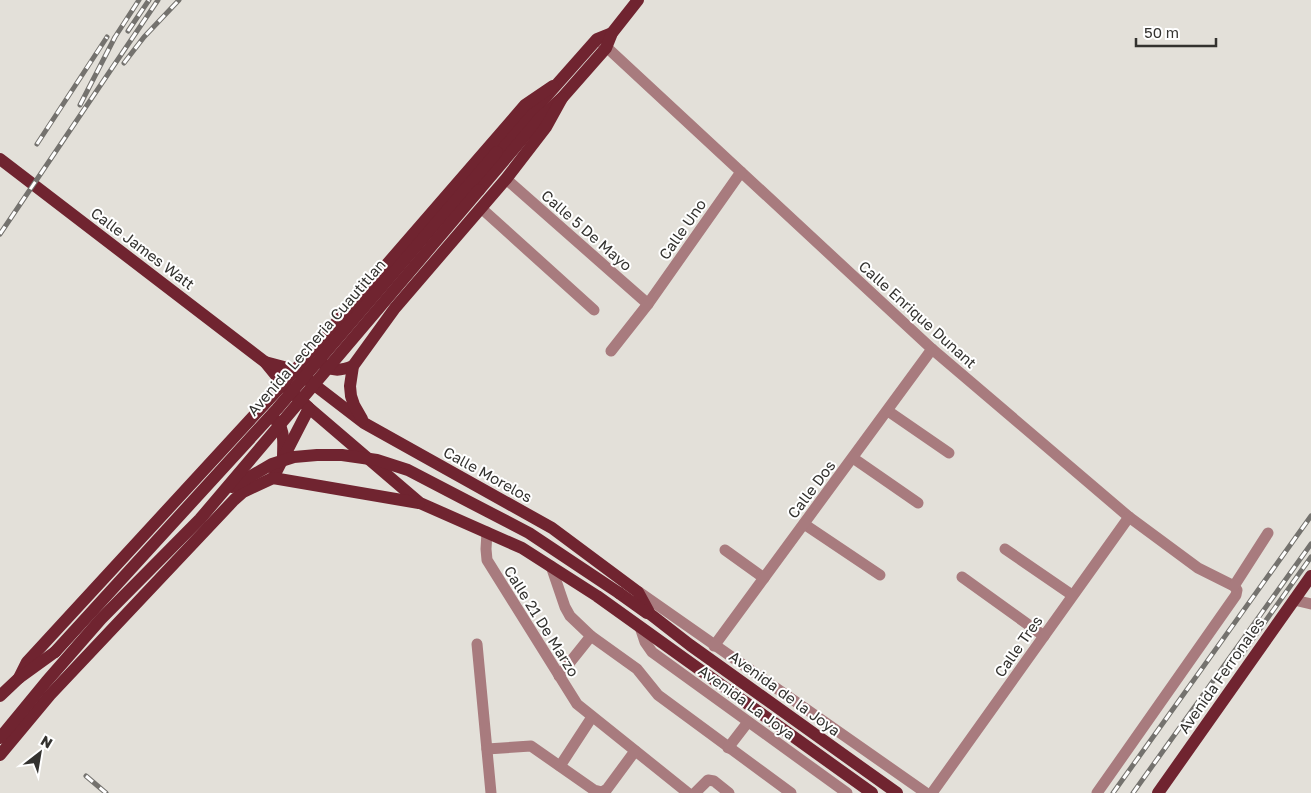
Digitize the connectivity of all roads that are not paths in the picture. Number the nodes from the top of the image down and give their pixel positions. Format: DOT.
graph roads {
  1 [pos="638,0"];
  2 [pos="612,33"];
  3 [pos="597,39"];
  4 [pos="606,48"];
  5 [pos="553,86"];
  6 [pos="562,98"];
  7 [pos="0,159"];
  8 [pos="741,172"];
  9 [pos="506,179"];
  10 [pos="481,208"];
  11 [pos="648,304"];
  12 [pos="594,310"];
  13 [pos="932,349"];
  14 [pos="312,350"];
  15 [pos="611,351"];
  16 [pos="265,362"];
  17 [pos="352,366"];
  18 [pos="295,370"];
  19 [pos="283,384"];
  20 [pos="309,408"];
  21 [pos="888,411"];
  22 [pos="256,414"];
  23 [pos="364,423"];
  24 [pos="950,453"];
  25 [pos="853,458"];
  26 [pos="283,460"];
  27 [pos="273,478"];
  28 [pos="420,503"];
  29 [pos="918,503"];
  30 [pos="1129,518"];
  31 [pos="804,524"];
  32 [pos="166,530"];
  33 [pos="488,532"];
  34 [pos="1268,532"];
  35 [pos="1005,549"];
  36 [pos="725,550"];
  37 [pos="551,566"];
  38 [pos="880,575"];
  39 [pos="1311,576"];
  40 [pos="962,577"];
  41 [pos="764,578"];
  42 [pos="1236,588"];
  43 [pos="638,592"];
  44 [pos="1072,595"];
  45 [pos="1294,600"];
  46 [pos="1311,604"];
  47 [pos="652,616"];
  48 [pos="643,629"];
  49 [pos="592,636"];
  50 [pos="1044,636"];
  51 [pos="476,644"];
  52 [pos="714,646"];
  53 [pos="559,676"];
  54 [pos="19,678"];
  55 [pos="0,696"];
  56 [pos="592,717"];
  57 [pos="748,722"];
  58 [pos="0,738"];
  59 [pos="487,748"];
  60 [pos="728,748"];
  61 [pos="634,752"];
  62 [pos="0,755"];
  63 [pos="560,766"];
  64 [pos="491,793"];
  65 [pos="688,793"];
  66 [pos="695,793"];
  67 [pos="729,793"];
  68 [pos="790,793"];
  69 [pos="847,793"];
  70 [pos="872,793"];
  71 [pos="897,793"];
  72 [pos="926,793"];
  73 [pos="932,793"];
  74 [pos="1098,793"];
  75 [pos="1158,793"];
  1 -- 2 [label="main road"];
  2 -- 3 [label="main road"];
  2 -- 4 [label="main road"];
  3 -- 4 [label="street, Calle Enrique Dunant"];
  3 -- 5 [label="main road, Avenida Lecheria Cuautitlan"];
  4 -- 6 [label="main road"];
  4 -- 8 [label="street, Calle Enrique Dunant"];
  5 -- 14 [label="main road"];
  5 -- 32 [label="main road, Avenida Lecheria Cuautitlan, bridge"];
  6 -- 9 [label="main road"];
  6 -- 58 [label="main road, Avenida Lecheria Cuautitlan, bridge"];
  7 -- 16 [label="main road, Calle James Watt"];
  8 -- 11 [label="street, Calle Uno"];
  8 -- 13 [label="street, Calle Enrique Dunant"];
  9 -- 10 [label="main road"];
  9 -- 11 [label="street, Calle 5 De Mayo"];
  10 -- 12 [label="street"];
  10 -- 17 [label="main road"];
  11 -- 15 [label="street, Calle Uno"];
  13 -- 21 [label="street, Calle Dos"];
  13 -- 30 [label="street, Calle Enrique Dunant"];
  14 -- 17 [label="main road"];
  14 -- 18 [label="main road"];
  16 -- 18 [label="main road, Calle James Watt"];
  16 -- 19 [label="main road, Calle James Watt"];
  17 -- 23 [label="main road"];
  18 -- 19 [label="main road"];
  18 -- 23 [label="main road, Calle Morelos"];
  19 -- 20 [label="main road"];
  19 -- 22 [label="main road"];
  20 -- 26 [label="main road"];
  20 -- 28 [label="main road"];
  21 -- 24 [label="street"];
  21 -- 25 [label="street, Calle Dos"];
  22 -- 26 [label="main road"];
  22 -- 54 [label="main road"];
  23 -- 43 [label="main road, Calle Morelos"];
  25 -- 29 [label="street"];
  25 -- 31 [label="street, Calle Dos"];
  26 -- 27 [label="main road"];
  27 -- 28 [label="main road"];
  27 -- 62 [label="main road"];
  28 -- 33 [label="main road"];
  30 -- 42 [label="street, Calle Enrique Dunant"];
  30 -- 44 [label="street, Calle Tres"];
  31 -- 38 [label="street"];
  31 -- 41 [label="street, Calle Dos"];
  32 -- 47 [label="main road, Avenida de la Joya, bridge"];
  32 -- 54 [label="main road, Avenida Lecheria Cuautitlan, bridge"];
  33 -- 37 [label="main road"];
  33 -- 53 [label="street, Calle 21 De Marzo"];
  34 -- 42 [label="street"];
  35 -- 44 [label="street"];
  36 -- 41 [label="street"];
  37 -- 48 [label="main road"];
  37 -- 49 [label="street"];
  39 -- 45 [label="main road, Avenida Ferronales"];
  40 -- 50 [label="street"];
  41 -- 52 [label="street, Calle Dos"];
  42 -- 74 [label="street"];
  43 -- 47 [label="main road, Calle Morelos"];
  43 -- 52 [label="street, Avenida La Joya"];
  44 -- 50 [label="street, Calle Tres"];
  45 -- 46 [label="street"];
  45 -- 75 [label="main road, Avenida Ferronales"];
  47 -- 71 [label="main road, Avenida de la Joya"];
  48 -- 57 [label="street, Avenida La Joya"];
  48 -- 70 [label="main road, Avenida de la Joya"];
  49 -- 53 [label="street"];
  49 -- 60 [label="street"];
  50 -- 73 [label="street, Calle Tres"];
  51 -- 59 [label="street"];
  52 -- 72 [label="street, Avenida La Joya"];
  53 -- 56 [label="street, Calle 21 De Marzo"];
  54 -- 55 [label="main road"];
  56 -- 61 [label="street, Calle 21 De Marzo"];
  56 -- 63 [label="street"];
  57 -- 60 [label="street"];
  57 -- 69 [label="street, Avenida La Joya"];
  59 -- 63 [label="street"];
  59 -- 64 [label="street"];
  60 -- 68 [label="street"];
  61 -- 63 [label="street"];
  61 -- 65 [label="street, Calle 21 De Marzo"];
  66 -- 67 [label="street"];
}
